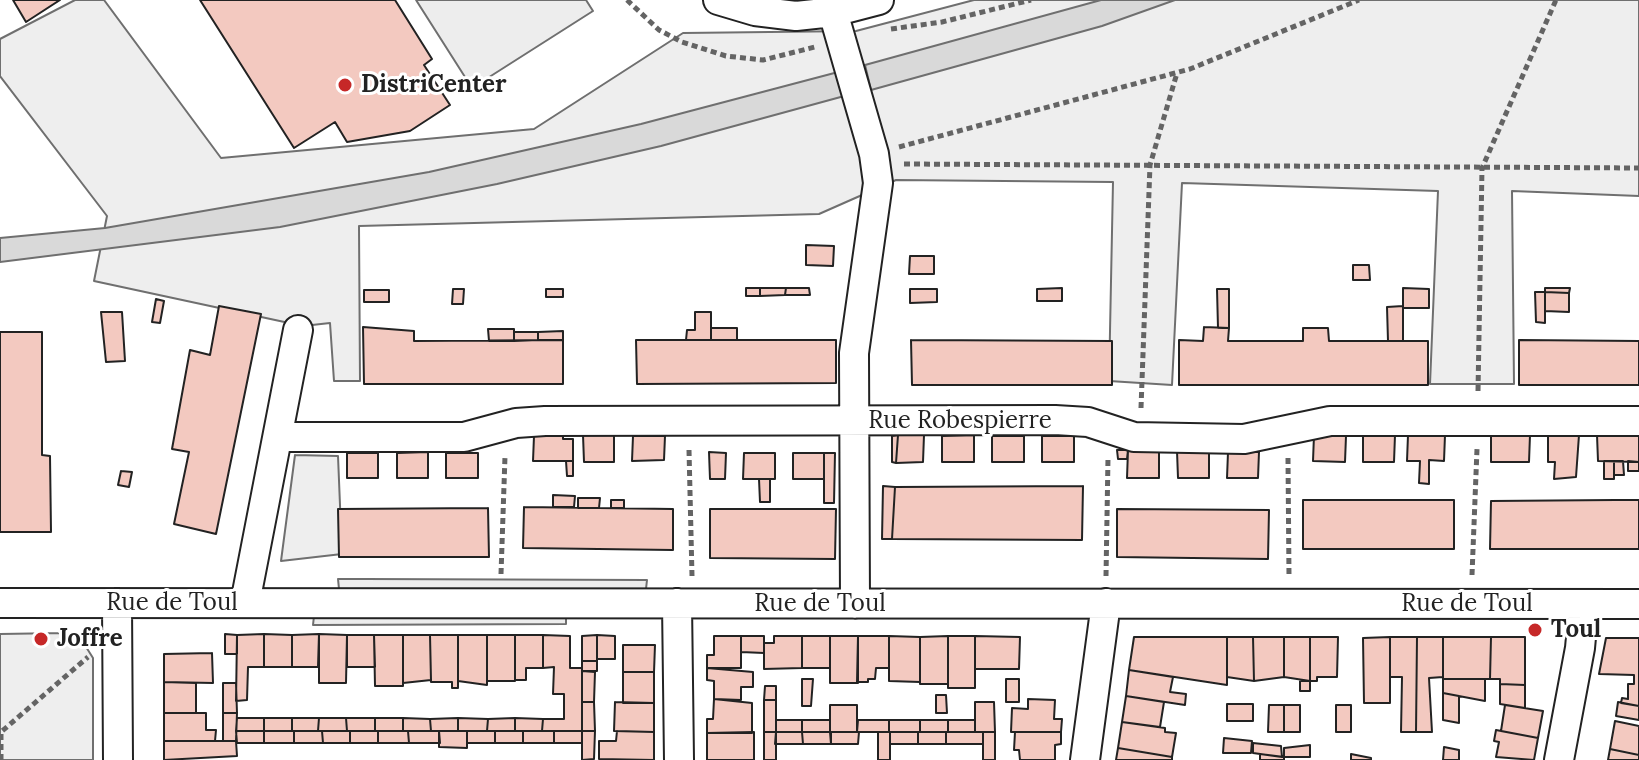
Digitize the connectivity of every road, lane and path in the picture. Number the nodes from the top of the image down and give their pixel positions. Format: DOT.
graph roads {
  1 [pos="718,0"];
  2 [pos="879,0"];
  3 [pos="1359,0"];
  4 [pos="1556,0"];
  5 [pos="833,12"];
  6 [pos="1177,73"];
  7 [pos="875,159"];
  8 [pos="1150,165"];
  9 [pos="1482,168"];
  10 [pos="1639,168"];
  11 [pos="298,330"];
  12 [pos="689,421"];
  13 [pos="1478,421"];
  14 [pos="1639,421"];
  15 [pos="855,422"];
  16 [pos="506,427"];
  17 [pos="1109,429"];
  18 [pos="1288,429"];
  19 [pos="279,437"];
  20 [pos="1140,437"];
  21 [pos="0,603"];
  22 [pos="117,603"];
  23 [pos="245,603"];
  24 [pos="500,603"];
  25 [pos="685,603"];
  26 [pos="1106,603"];
  27 [pos="1289,603"];
  28 [pos="1471,603"];
  29 [pos="855,604"];
  30 [pos="1584,604"];
  31 [pos="1639,604"];
  32 [pos="117,632"];
  33 [pos="1,732"];
  34 [pos="1,760"];
  35 [pos="118,760"];
  36 [pos="679,760"];
  37 [pos="1085,760"];
  38 [pos="1559,760"];
  1 -- 5 [label="street"];
  2 -- 5 [label="street"];
  3 -- 6 [label="path"];
  4 -- 9 [label="path"];
  5 -- 7 [label="street"];
  6 -- 7 [label="path"];
  6 -- 8 [label="path"];
  7 -- 8 [label="path"];
  7 -- 15 [label="street"];
  8 -- 9 [label="path"];
  8 -- 20 [label="path"];
  9 -- 10 [label="path"];
  9 -- 13 [label="path"];
  11 -- 19 [label="street"];
  12 -- 15 [label="street, Rue Robespierre"];
  12 -- 16 [label="street, Rue Robespierre"];
  12 -- 25 [label="path"];
  13 -- 14 [label="street, Rue Robespierre"];
  13 -- 18 [label="street, Rue Robespierre"];
  13 -- 28 [label="path"];
  15 -- 17 [label="street, Rue Robespierre"];
  15 -- 29 [label="street"];
  16 -- 19 [label="street, Rue Robespierre"];
  16 -- 24 [label="path"];
  17 -- 20 [label="street, Rue Robespierre"];
  17 -- 26 [label="path"];
  18 -- 20 [label="street, Rue Robespierre"];
  18 -- 27 [label="path"];
  19 -- 23 [label="street"];
  21 -- 22 [label="street, Rue de Toul"];
  22 -- 23 [label="street, Rue de Toul"];
  22 -- 32 [label="street"];
  23 -- 24 [label="street, Rue de Toul"];
  24 -- 25 [label="street, Rue de Toul"];
  25 -- 29 [label="street, Rue de Toul"];
  25 -- 36 [label="street"];
  26 -- 27 [label="street, Rue de Toul"];
  26 -- 29 [label="street, Rue de Toul"];
  26 -- 37 [label="street"];
  27 -- 28 [label="street, Rue de Toul"];
  28 -- 30 [label="street, Rue de Toul"];
  30 -- 31 [label="street, Rue de Toul"];
  30 -- 38 [label="street"];
  32 -- 33 [label="path"];
  32 -- 35 [label="street"];
  33 -- 34 [label="path"];
}
